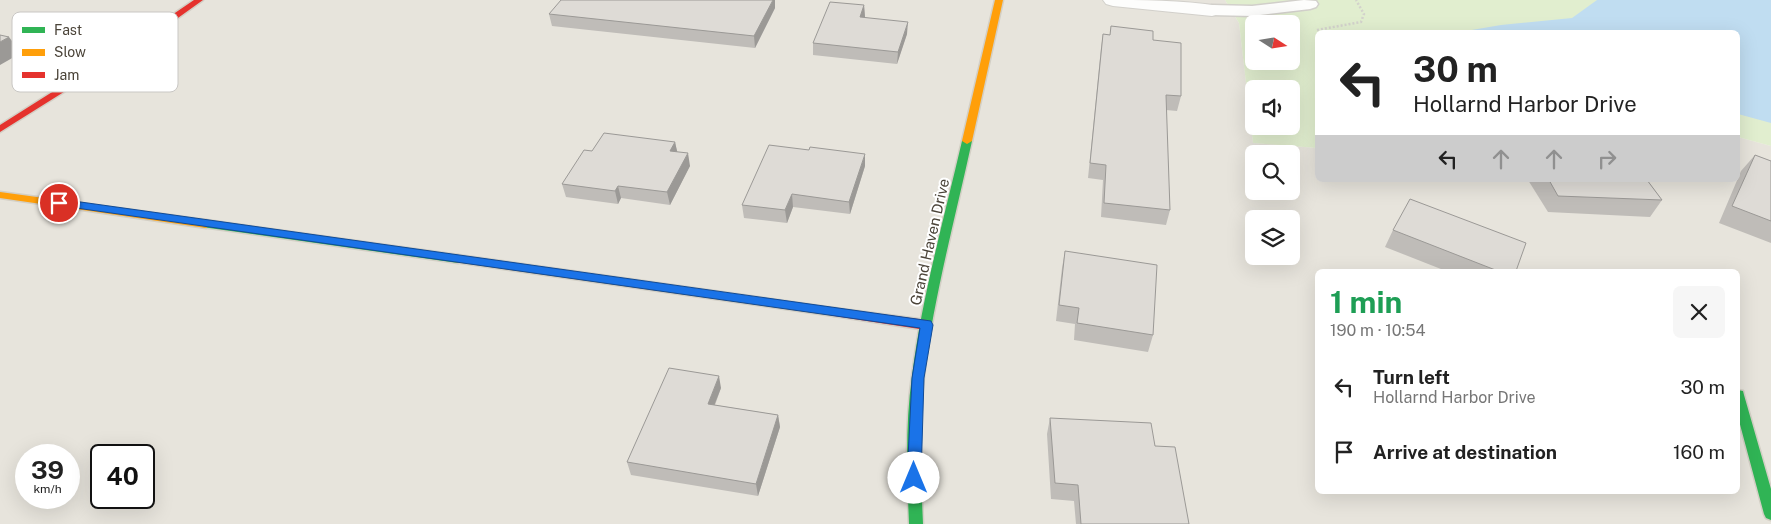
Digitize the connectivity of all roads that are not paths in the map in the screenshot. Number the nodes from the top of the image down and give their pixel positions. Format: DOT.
graph roads {
  1 [pos="199,0"];
  2 [pos="999,0"];
  3 [pos="1113,0"];
  4 [pos="1310,4"];
  5 [pos="1212,10"];
  6 [pos="178,15"];
  7 [pos="58,92"];
  8 [pos="0,129"];
  9 [pos="0,195"];
  10 [pos="926,325"];
  11 [pos="1740,402"];
  12 [pos="1771,514"];
  13 [pos="916,524"];
  1 -- 6 [label="street"];
  2 -- 10 [label="street, Grand Haven Drive"];
  3 -- 5 [label="street"];
  4 -- 5 [label="lane"];
  7 -- 8 [label="street"];
  9 -- 10 [label="street"];
  10 -- 13 [label="street, Grand Haven Drive"];
  11 -- 12 [label="street"];
}
